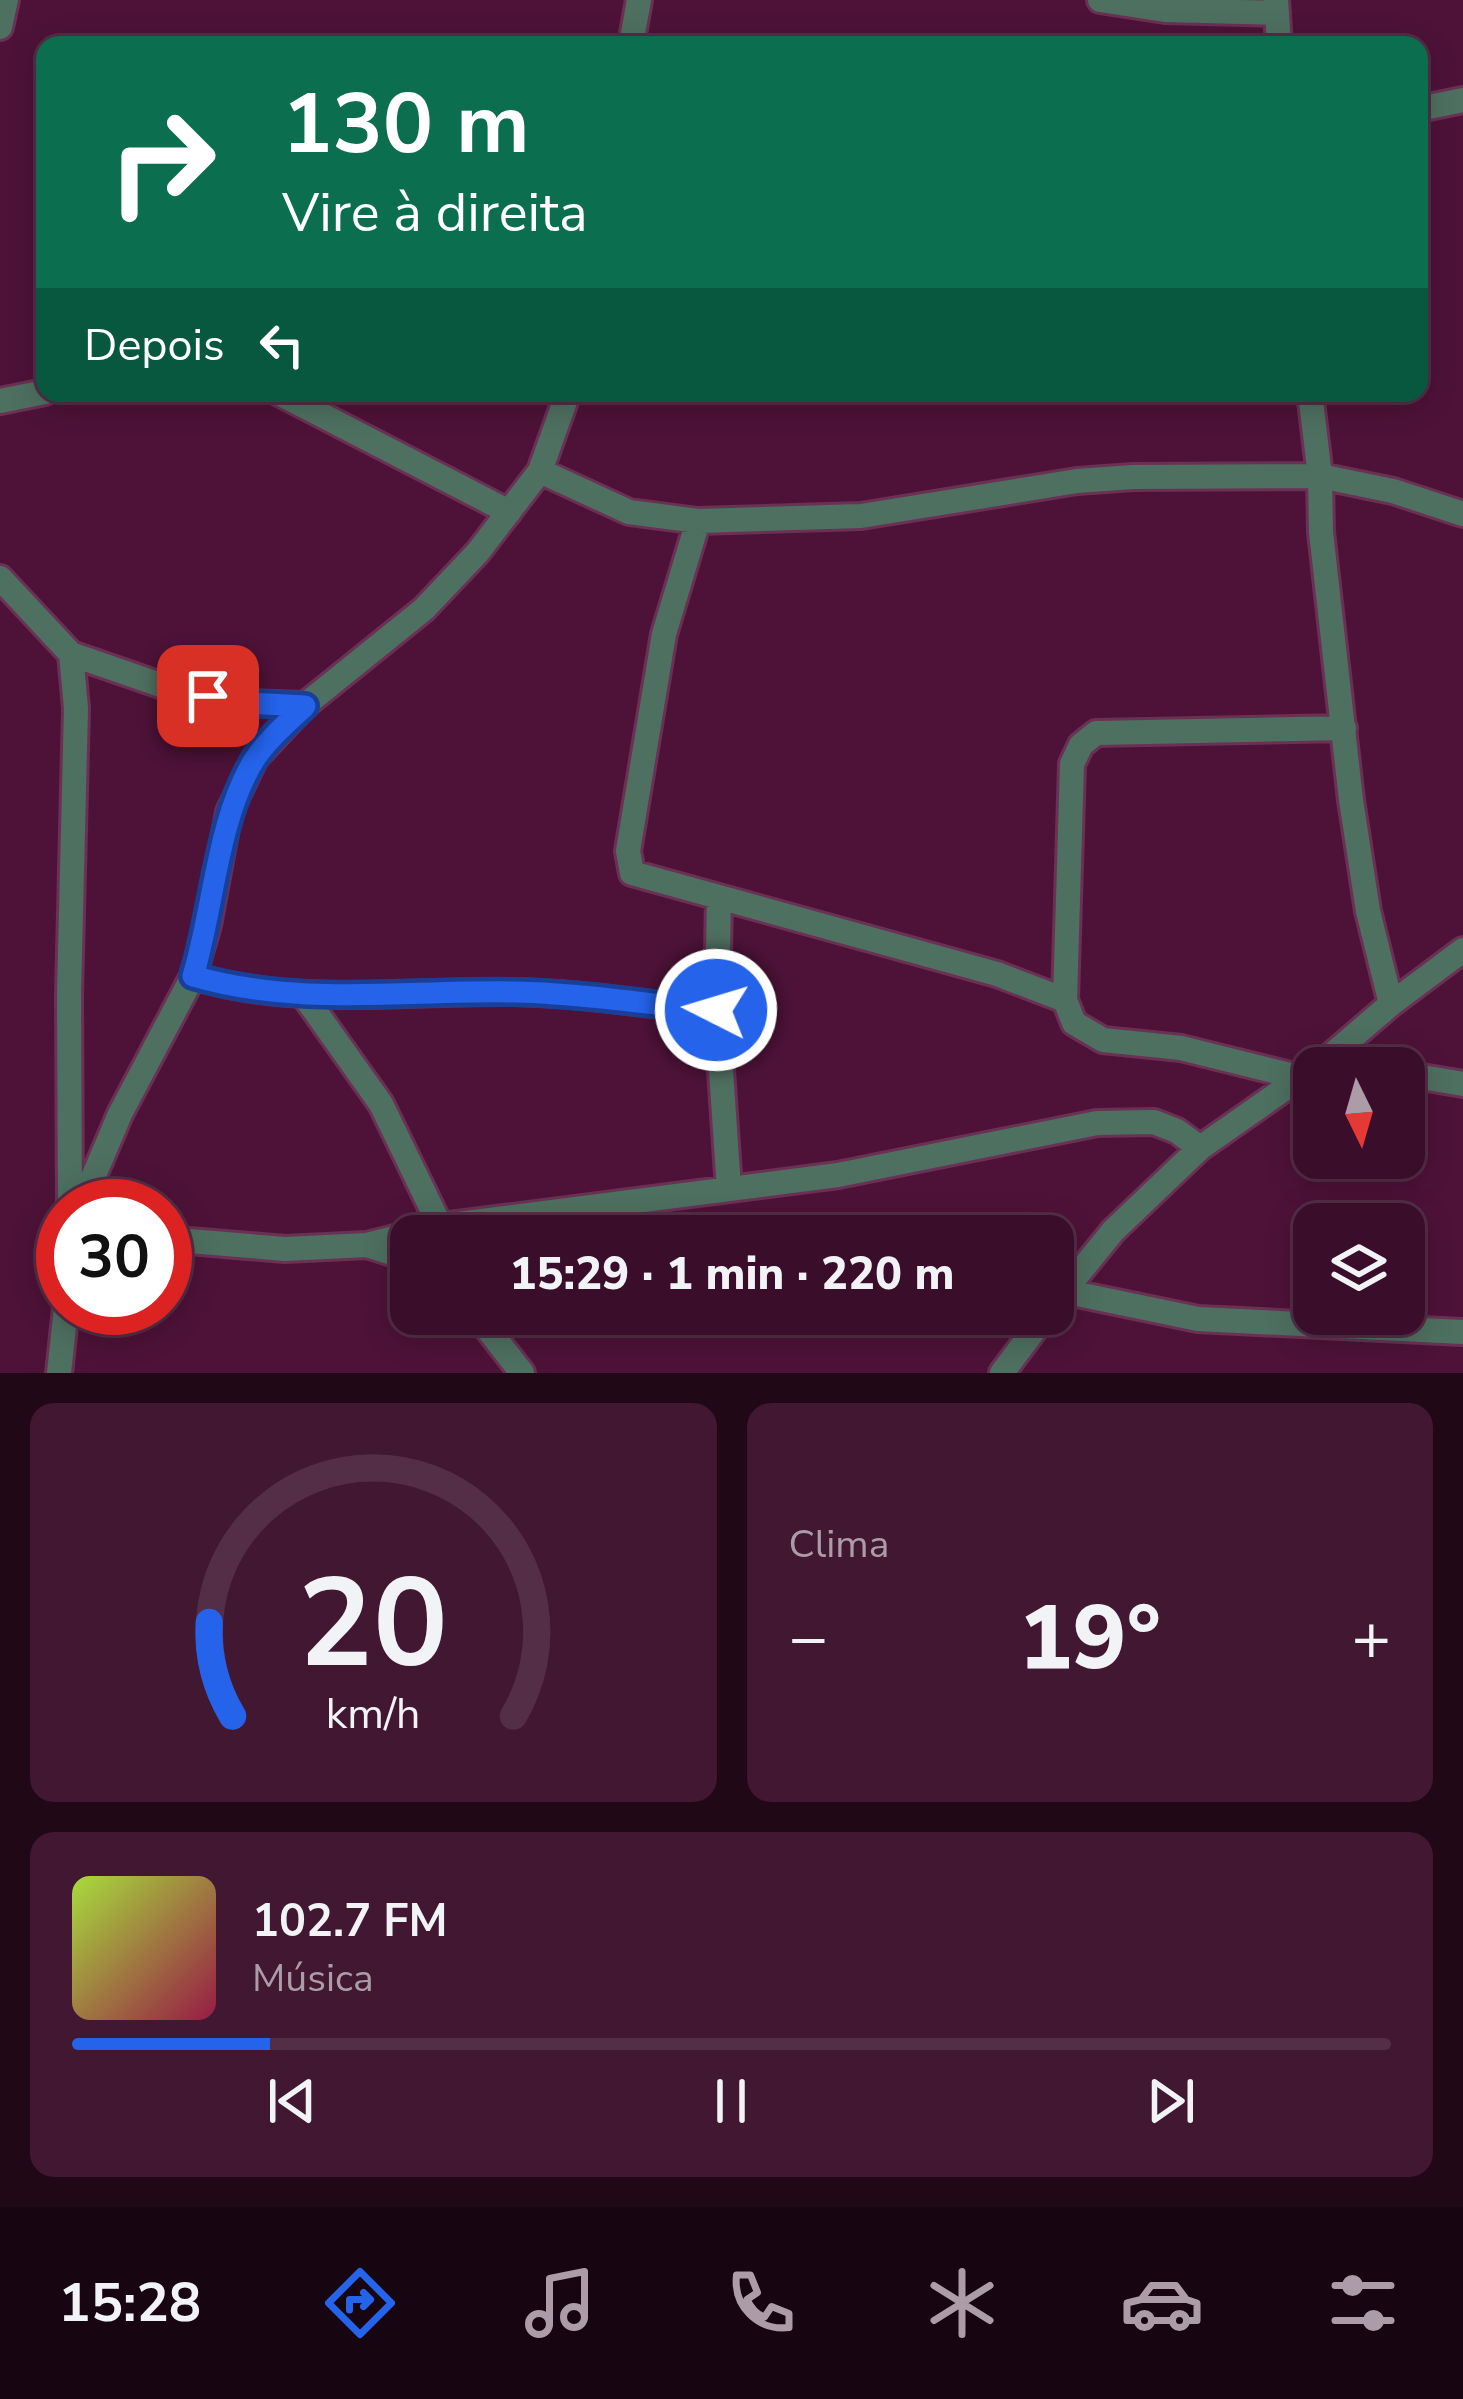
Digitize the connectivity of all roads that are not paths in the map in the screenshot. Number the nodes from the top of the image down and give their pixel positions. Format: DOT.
graph roads {
  1 [pos="6,0"];
  2 [pos="639,0"];
  3 [pos="1100,0"];
  4 [pos="1276,6"];
  5 [pos="0,28"];
  6 [pos="633,36"];
  7 [pos="1278,36"];
  8 [pos="1463,100"];
  9 [pos="1428,107"];
  10 [pos="36,394"];
  11 [pos="0,401"];
  12 [pos="296,402"];
  13 [pos="565,402"];
  14 [pos="1311,402"];
  15 [pos="540,471"];
  16 [pos="1320,476"];
  17 [pos="509,512"];
  18 [pos="1463,514"];
  19 [pos="698,521"];
  20 [pos="0,578"];
  21 [pos="70,654"];
  22 [pos="305,706"];
  23 [pos="1344,728"];
  24 [pos="719,897"];
  25 [pos="1463,950"];
  26 [pos="193,976"];
  27 [pos="305,997"];
  28 [pos="1065,1000"];
  29 [pos="1391,1004"];
  30 [pos="716,1010"];
  31 [pos="1341,1047"];
  32 [pos="1293,1075"];
  33 [pos="1425,1078"];
  34 [pos="1293,1080"];
  35 [pos="1463,1084"];
  36 [pos="1200,1148"];
  37 [pos="71,1179"];
  38 [pos="92,1179"];
  39 [pos="729,1189"];
  40 [pos="436,1215"];
  41 [pos="553,1215"];
  42 [pos="390,1240"];
  43 [pos="192,1241"];
  44 [pos="367,1244"];
  45 [pos="390,1252"];
  46 [pos="1074,1279"];
  47 [pos="1074,1300"];
  48 [pos="1463,1332"];
  49 [pos="63,1335"];
  50 [pos="492,1335"];
  51 [pos="1030,1335"];
  52 [pos="59,1373"];
  53 [pos="522,1373"];
  54 [pos="1002,1373"];
  1 -- 5 [label="street"];
  2 -- 6 [label="street"];
  3 -- 4 [label="street"];
  4 -- 7 [label="street"];
  8 -- 9 [label="street"];
  10 -- 11 [label="street"];
  12 -- 17 [label="street"];
  13 -- 15 [label="street"];
  14 -- 16 [label="street"];
  15 -- 17 [label="street"];
  15 -- 19 [label="street"];
  16 -- 18 [label="street"];
  16 -- 19 [label="street"];
  16 -- 23 [label="street"];
  17 -- 22 [label="street"];
  19 -- 24 [label="street"];
  20 -- 21 [label="street"];
  21 -- 22 [label="street"];
  21 -- 37 [label="street"];
  22 -- 26 [label="street"];
  23 -- 28 [label="street"];
  23 -- 29 [label="street"];
  24 -- 28 [label="street"];
  24 -- 30 [label="street"];
  25 -- 29 [label="street"];
  26 -- 27 [label="street"];
  26 -- 38 [label="street"];
  27 -- 30 [label="street"];
  27 -- 40 [label="street"];
  28 -- 32 [label="street"];
  29 -- 31 [label="street"];
  30 -- 39 [label="street"];
  33 -- 35 [label="street"];
  34 -- 36 [label="street"];
  36 -- 39 [label="street"];
  36 -- 46 [label="street"];
  39 -- 41 [label="street"];
  42 -- 44 [label="street"];
  43 -- 44 [label="street"];
  44 -- 45 [label="street"];
  47 -- 48 [label="street"];
  49 -- 52 [label="street"];
  50 -- 53 [label="street"];
  51 -- 54 [label="street"];
}
